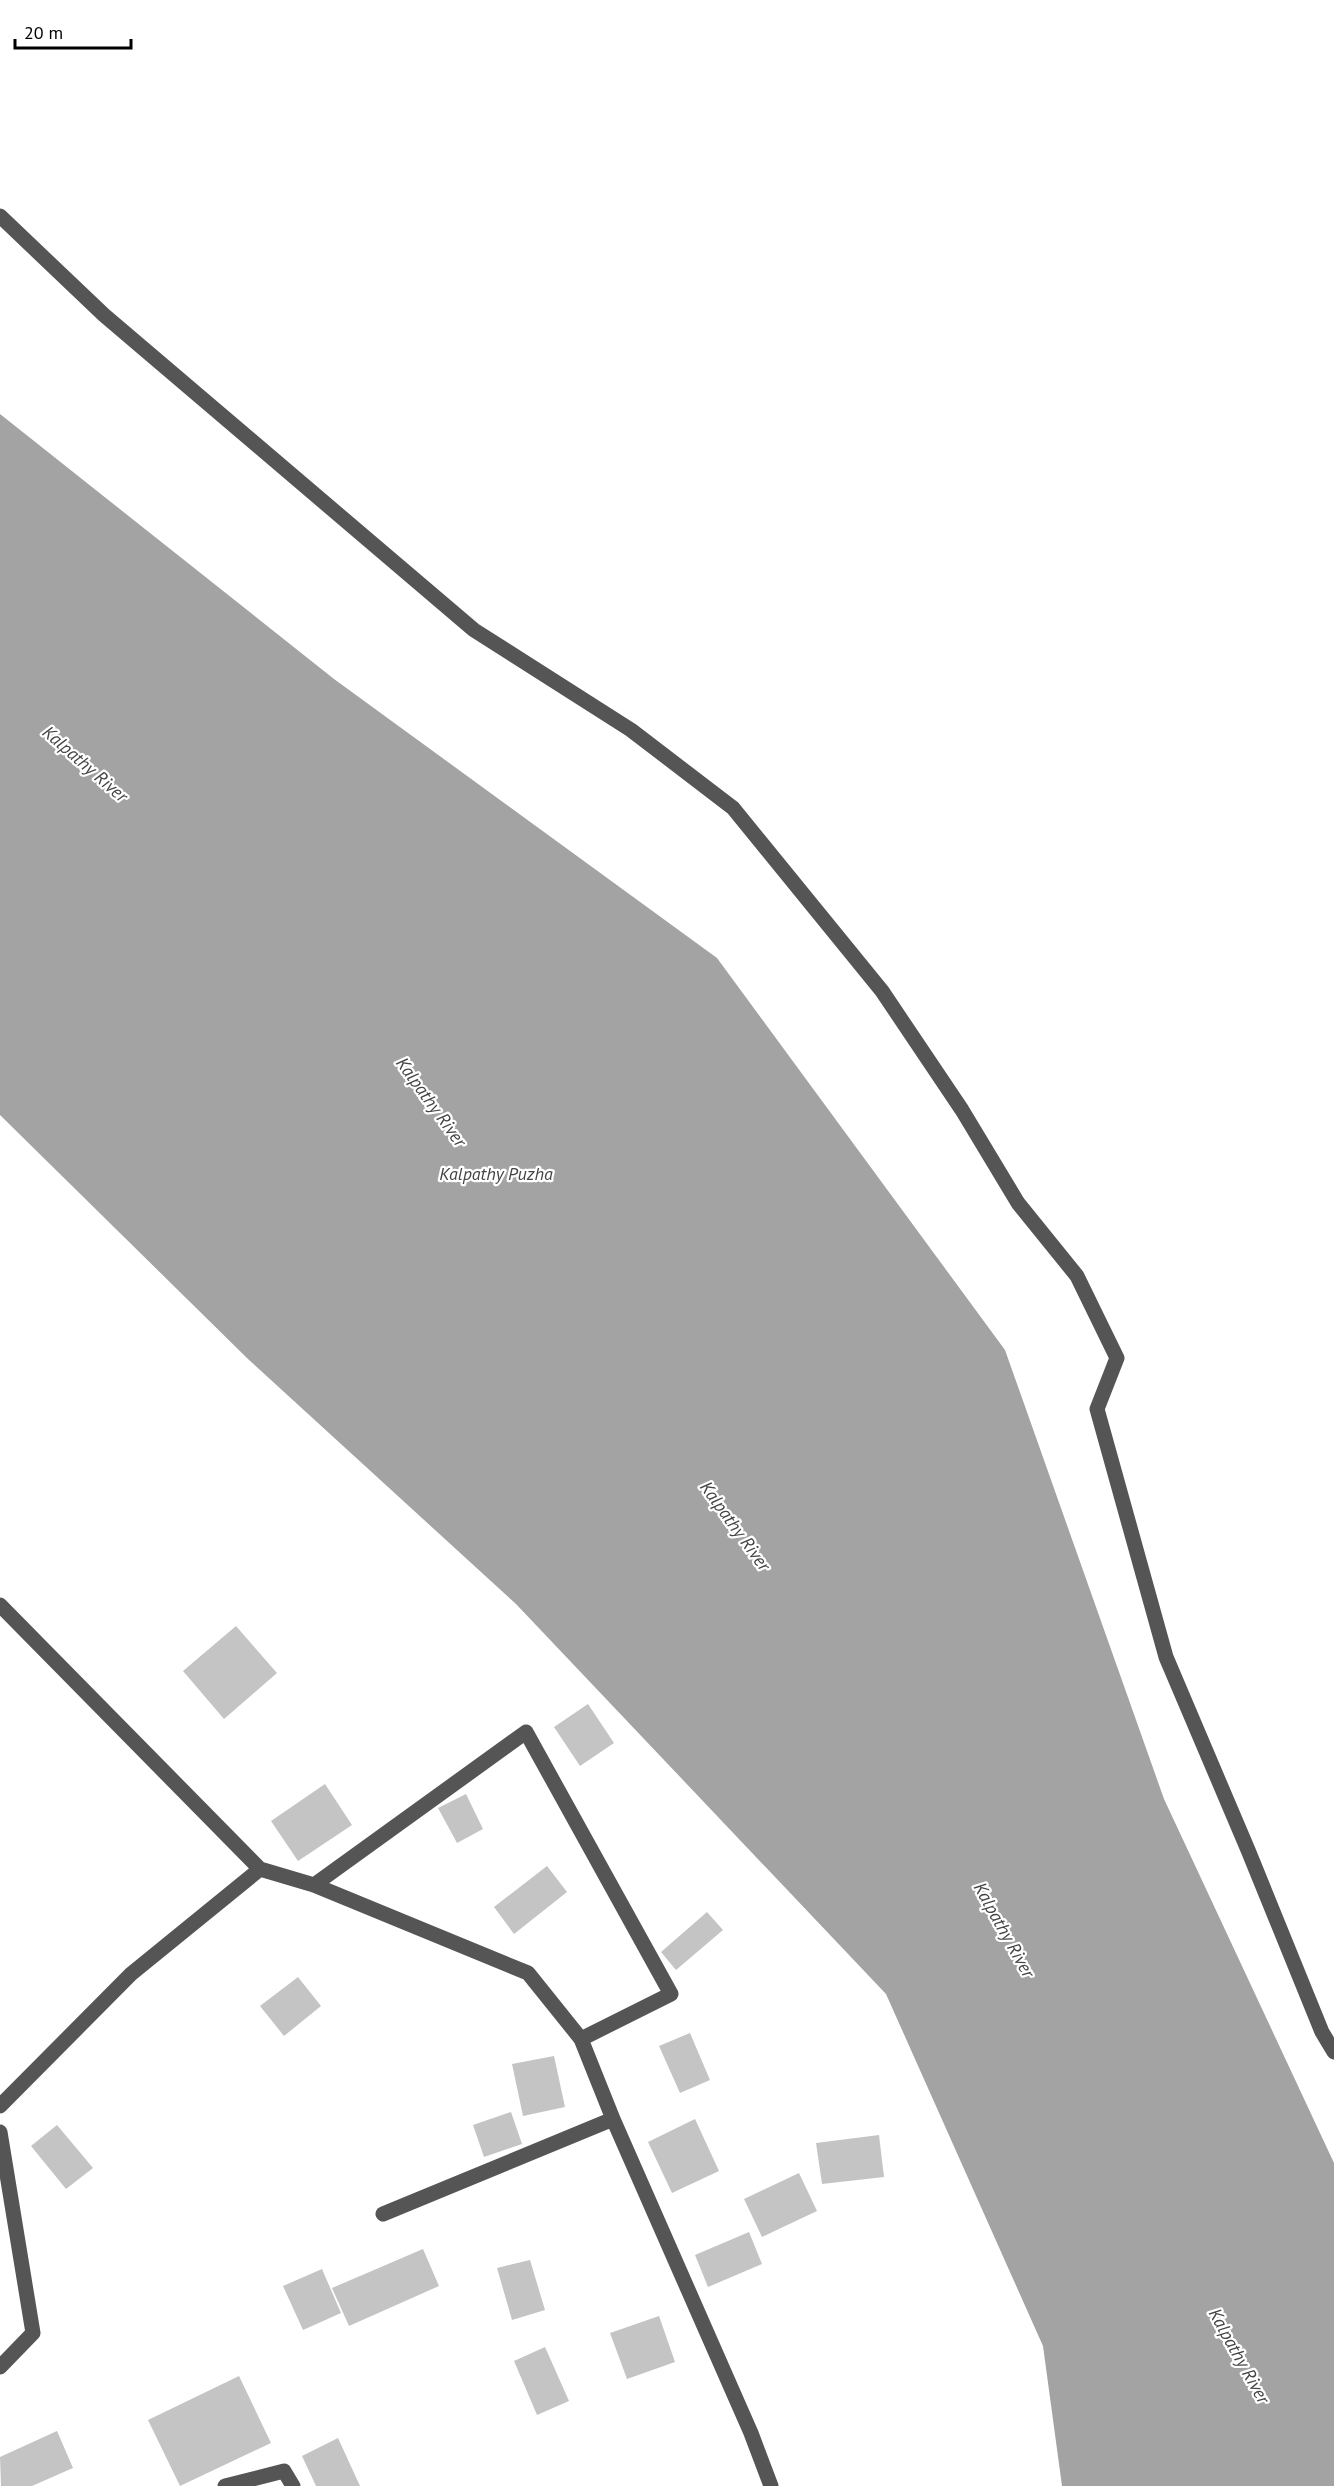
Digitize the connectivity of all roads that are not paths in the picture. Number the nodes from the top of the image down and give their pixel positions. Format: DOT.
graph roads {
  1 [pos="0,216"];
  2 [pos="0,1605"];
  3 [pos="260,1869"];
  4 [pos="314,1885"];
  5 [pos="581,2039"];
  6 [pos="1334,2052"];
  7 [pos="0,2106"];
  8 [pos="613,2119"];
  9 [pos="0,2132"];
  10 [pos="383,2214"];
  11 [pos="0,2367"];
  12 [pos="225,2486"];
  13 [pos="293,2486"];
  14 [pos="771,2486"];
  1 -- 6 [label="street"];
  2 -- 3 [label="street"];
  3 -- 4 [label="street"];
  3 -- 7 [label="street"];
  4 -- 5 [label="street"];
  4 -- 5 [label="street"];
  5 -- 8 [label="street"];
  8 -- 10 [label="street"];
  8 -- 14 [label="street"];
  9 -- 11 [label="street"];
  12 -- 13 [label="street"];
}
